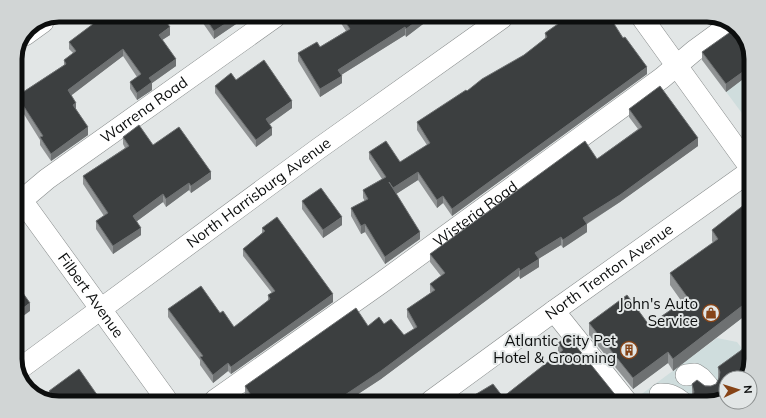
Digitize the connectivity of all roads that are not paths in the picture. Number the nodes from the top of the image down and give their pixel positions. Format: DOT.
graph roads {
  1 [pos="267,22"];
  2 [pos="496,22"];
  3 [pos="645,22"];
  4 [pos="726,28"];
  5 [pos="678,65"];
  6 [pos="744,159"];
  7 [pos="744,176"];
  8 [pos="22,196"];
  9 [pos="22,206"];
  10 [pos="101,310"];
  11 [pos="554,311"];
  12 [pos="23,366"];
  13 [pos="164,396"];
  14 [pos="221,396"];
  15 [pos="438,396"];
  16 [pos="622,396"];
  1 -- 8 [label="street, Warrena Road"];
  2 -- 10 [label="street, North Harrisburg Avenue"];
  3 -- 5 [label="street"];
  4 -- 5 [label="street, Wisteria Road"];
  5 -- 6 [label="street"];
  5 -- 14 [label="street, Wisteria Road"];
  7 -- 11 [label="street, North Trenton Avenue"];
  9 -- 10 [label="street, Filbert Avenue"];
  10 -- 12 [label="street, North Harrisburg Avenue"];
  10 -- 13 [label="street, Filbert Avenue"];
  11 -- 15 [label="street, North Trenton Avenue"];
  11 -- 16 [label="street"];
}
